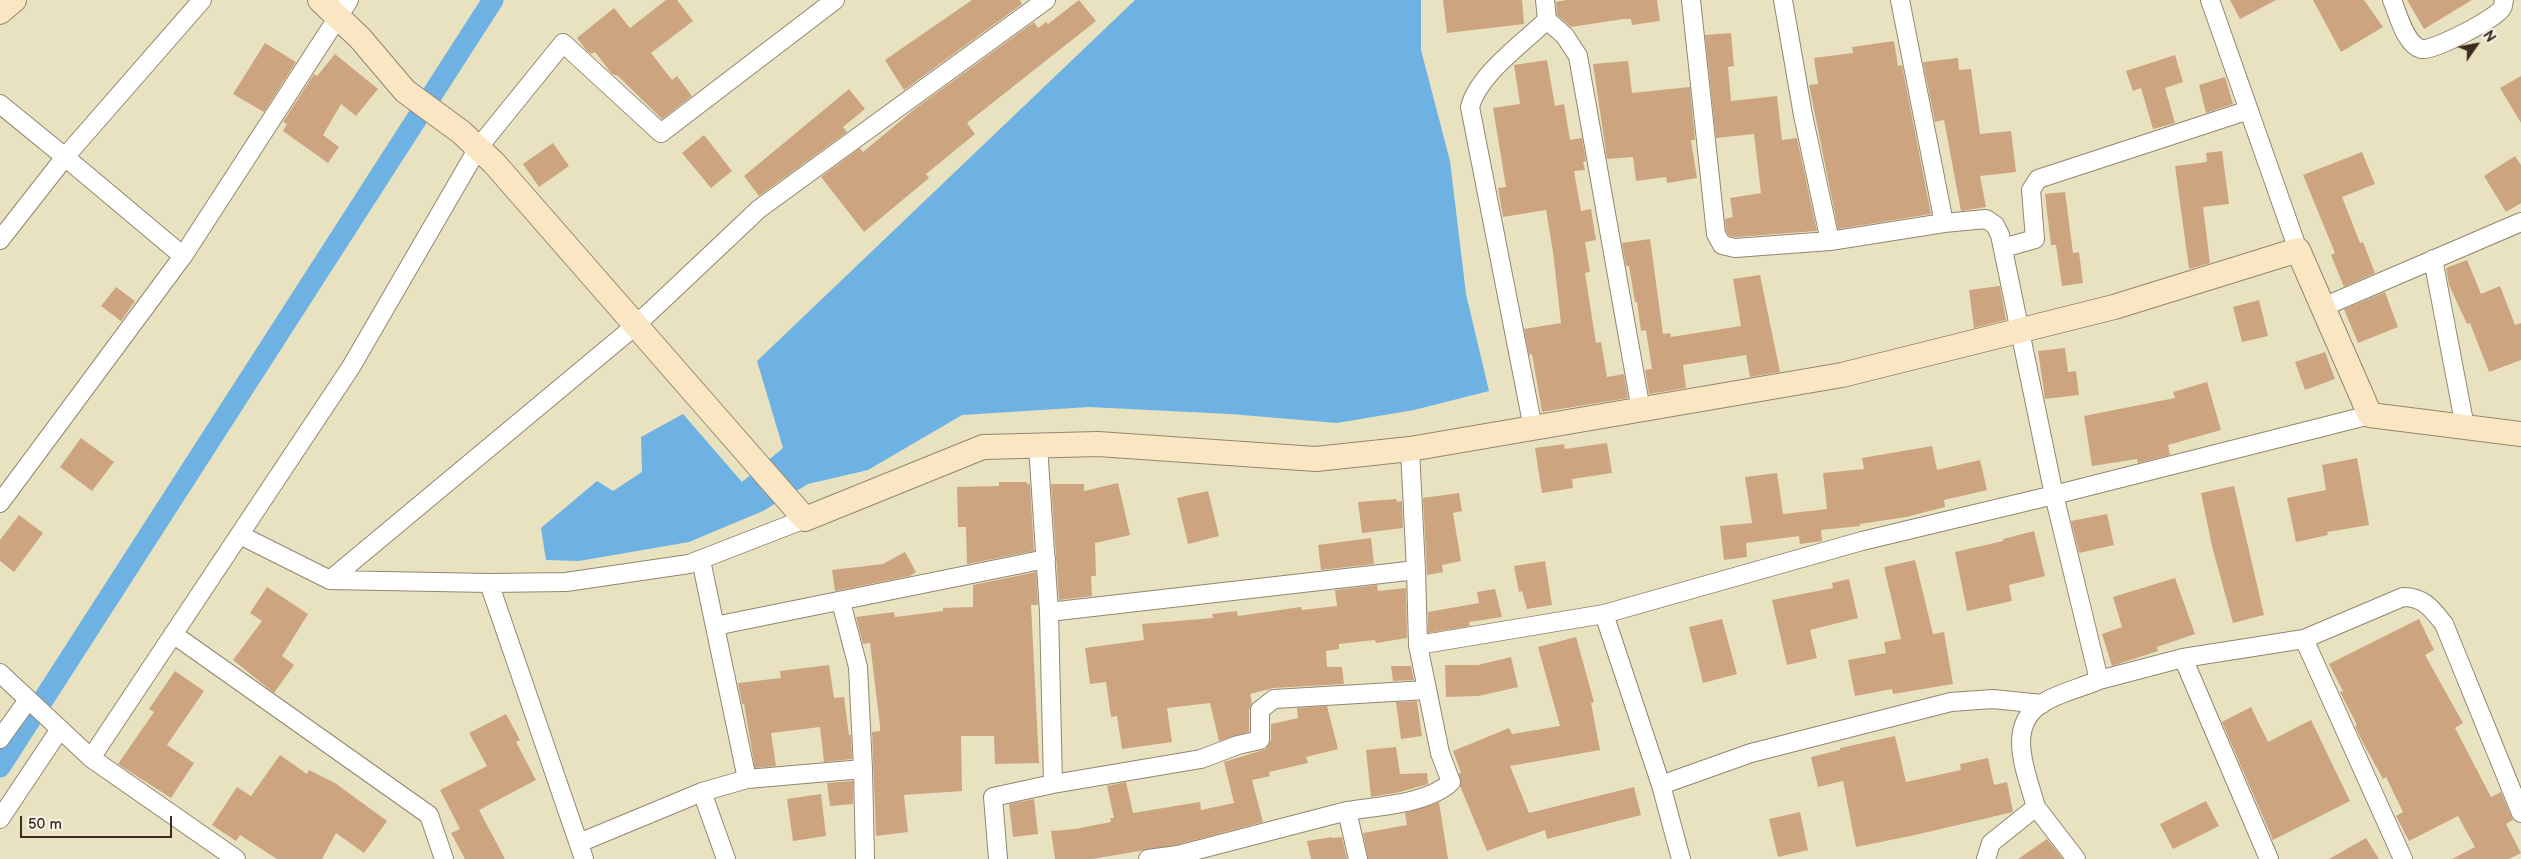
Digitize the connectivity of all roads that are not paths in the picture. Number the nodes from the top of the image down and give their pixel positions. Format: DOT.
graph roads {
  1 [pos="14,0"];
  2 [pos="202,0"];
  3 [pos="320,0"];
  4 [pos="835,0"];
  5 [pos="1046,0"];
  6 [pos="1545,0"];
  7 [pos="1691,0"];
  8 [pos="1783,0"];
  9 [pos="1900,0"];
  10 [pos="2210,0"];
  11 [pos="2392,0"];
  12 [pos="2504,0"];
  13 [pos="343,8"];
  14 [pos="0,12"];
  15 [pos="1547,20"];
  16 [pos="0,104"];
  17 [pos="2249,110"];
  18 [pos="478,148"];
  19 [pos="65,156"];
  20 [pos="2521,222"];
  21 [pos="1944,223"];
  22 [pos="0,240"];
  23 [pos="1830,240"];
  24 [pos="2002,248"];
  25 [pos="2298,250"];
  26 [pos="183,256"];
  27 [pos="2434,260"];
  28 [pos="2323,307"];
  29 [pos="635,326"];
  30 [pos="2020,332"];
  31 [pos="1641,410"];
  32 [pos="2370,415"];
  33 [pos="2466,427"];
  34 [pos="1533,428"];
  35 [pos="2521,434"];
  36 [pos="1038,446"];
  37 [pos="1410,449"];
  38 [pos="2054,496"];
  39 [pos="0,503"];
  40 [pos="804,520"];
  41 [pos="240,535"];
  42 [pos="1046,559"];
  43 [pos="701,560"];
  44 [pos="1416,570"];
  45 [pos="330,580"];
  46 [pos="489,583"];
  47 [pos="841,602"];
  48 [pos="1049,612"];
  49 [pos="1604,614"];
  50 [pos="715,626"];
  51 [pos="174,634"];
  52 [pos="2304,639"];
  53 [pos="1418,645"];
  54 [pos="2183,658"];
  55 [pos="0,673"];
  56 [pos="2099,680"];
  57 [pos="1426,690"];
  58 [pos="2042,704"];
  59 [pos="36,707"];
  60 [pos="60,729"];
  61 [pos="0,739"];
  62 [pos="91,758"];
  63 [pos="864,769"];
  64 [pos="747,779"];
  65 [pos="1053,784"];
  66 [pos="1661,785"];
  67 [pos="702,792"];
  68 [pos="2036,807"];
  69 [pos="1347,812"];
  70 [pos="2521,813"];
  71 [pos="0,819"];
  72 [pos="582,851"];
  73 [pos="1178,857"];
  74 [pos="236,859"];
  75 [pos="444,859"];
  76 [pos="726,859"];
  77 [pos="865,859"];
  78 [pos="998,859"];
  79 [pos="1148,859"];
  80 [pos="1358,859"];
  81 [pos="1681,859"];
  82 [pos="1986,859"];
  83 [pos="2076,859"];
  84 [pos="2269,859"];
  85 [pos="2403,859"];
  1 -- 14 [label="street"];
  2 -- 19 [label="street"];
  3 -- 13 [label="street"];
  4 -- 18 [label="street"];
  5 -- 29 [label="street"];
  6 -- 15 [label="street"];
  7 -- 23 [label="street"];
  8 -- 23 [label="street"];
  9 -- 21 [label="street"];
  10 -- 17 [label="street"];
  11 -- 12 [label="street"];
  13 -- 18 [label="street"];
  13 -- 26 [label="street"];
  15 -- 31 [label="street"];
  15 -- 34 [label="street"];
  16 -- 19 [label="street"];
  17 -- 24 [label="street"];
  17 -- 25 [label="street"];
  18 -- 29 [label="street"];
  18 -- 41 [label="street"];
  19 -- 22 [label="street"];
  19 -- 26 [label="street"];
  20 -- 27 [label="street"];
  21 -- 23 [label="street"];
  21 -- 24 [label="street"];
  24 -- 30 [label="street"];
  25 -- 28 [label="street"];
  25 -- 30 [label="street"];
  26 -- 39 [label="street"];
  27 -- 28 [label="street"];
  27 -- 33 [label="street"];
  28 -- 32 [label="street"];
  29 -- 40 [label="street"];
  29 -- 45 [label="street"];
  30 -- 31 [label="street"];
  30 -- 38 [label="street"];
  31 -- 34 [label="street"];
  32 -- 33 [label="street"];
  32 -- 38 [label="street"];
  33 -- 35 [label="street"];
  34 -- 37 [label="street"];
  36 -- 37 [label="street"];
  36 -- 40 [label="street"];
  36 -- 42 [label="street"];
  37 -- 44 [label="street"];
  38 -- 49 [label="street"];
  38 -- 56 [label="street"];
  40 -- 43 [label="street"];
  41 -- 45 [label="street"];
  41 -- 51 [label="street"];
  42 -- 47 [label="street"];
  42 -- 48 [label="street"];
  43 -- 46 [label="street"];
  43 -- 50 [label="street"];
  44 -- 48 [label="street"];
  44 -- 53 [label="street"];
  45 -- 46 [label="street"];
  46 -- 72 [label="street"];
  47 -- 50 [label="street"];
  47 -- 63 [label="street"];
  48 -- 65 [label="street"];
  49 -- 53 [label="street"];
  49 -- 66 [label="street"];
  50 -- 64 [label="street"];
  51 -- 62 [label="street"];
  51 -- 75 [label="street"];
  52 -- 54 [label="street"];
  52 -- 70 [label="street"];
  52 -- 85 [label="street"];
  53 -- 57 [label="street"];
  54 -- 56 [label="street"];
  54 -- 84 [label="street"];
  55 -- 59 [label="street"];
  56 -- 58 [label="street"];
  57 -- 65 [label="street"];
  57 -- 69 [label="street"];
  58 -- 66 [label="street"];
  58 -- 68 [label="street"];
  59 -- 60 [label="street"];
  59 -- 61 [label="street"];
  60 -- 62 [label="street"];
  60 -- 71 [label="street"];
  62 -- 74 [label="street"];
  63 -- 64 [label="street"];
  63 -- 77 [label="street"];
  64 -- 67 [label="street"];
  65 -- 78 [label="street"];
  66 -- 81 [label="street"];
  67 -- 72 [label="street"];
  67 -- 76 [label="street"];
  68 -- 82 [label="street"];
  68 -- 83 [label="street"];
  69 -- 73 [label="street"];
  69 -- 80 [label="street"];
  73 -- 79 [label="street"];
}
